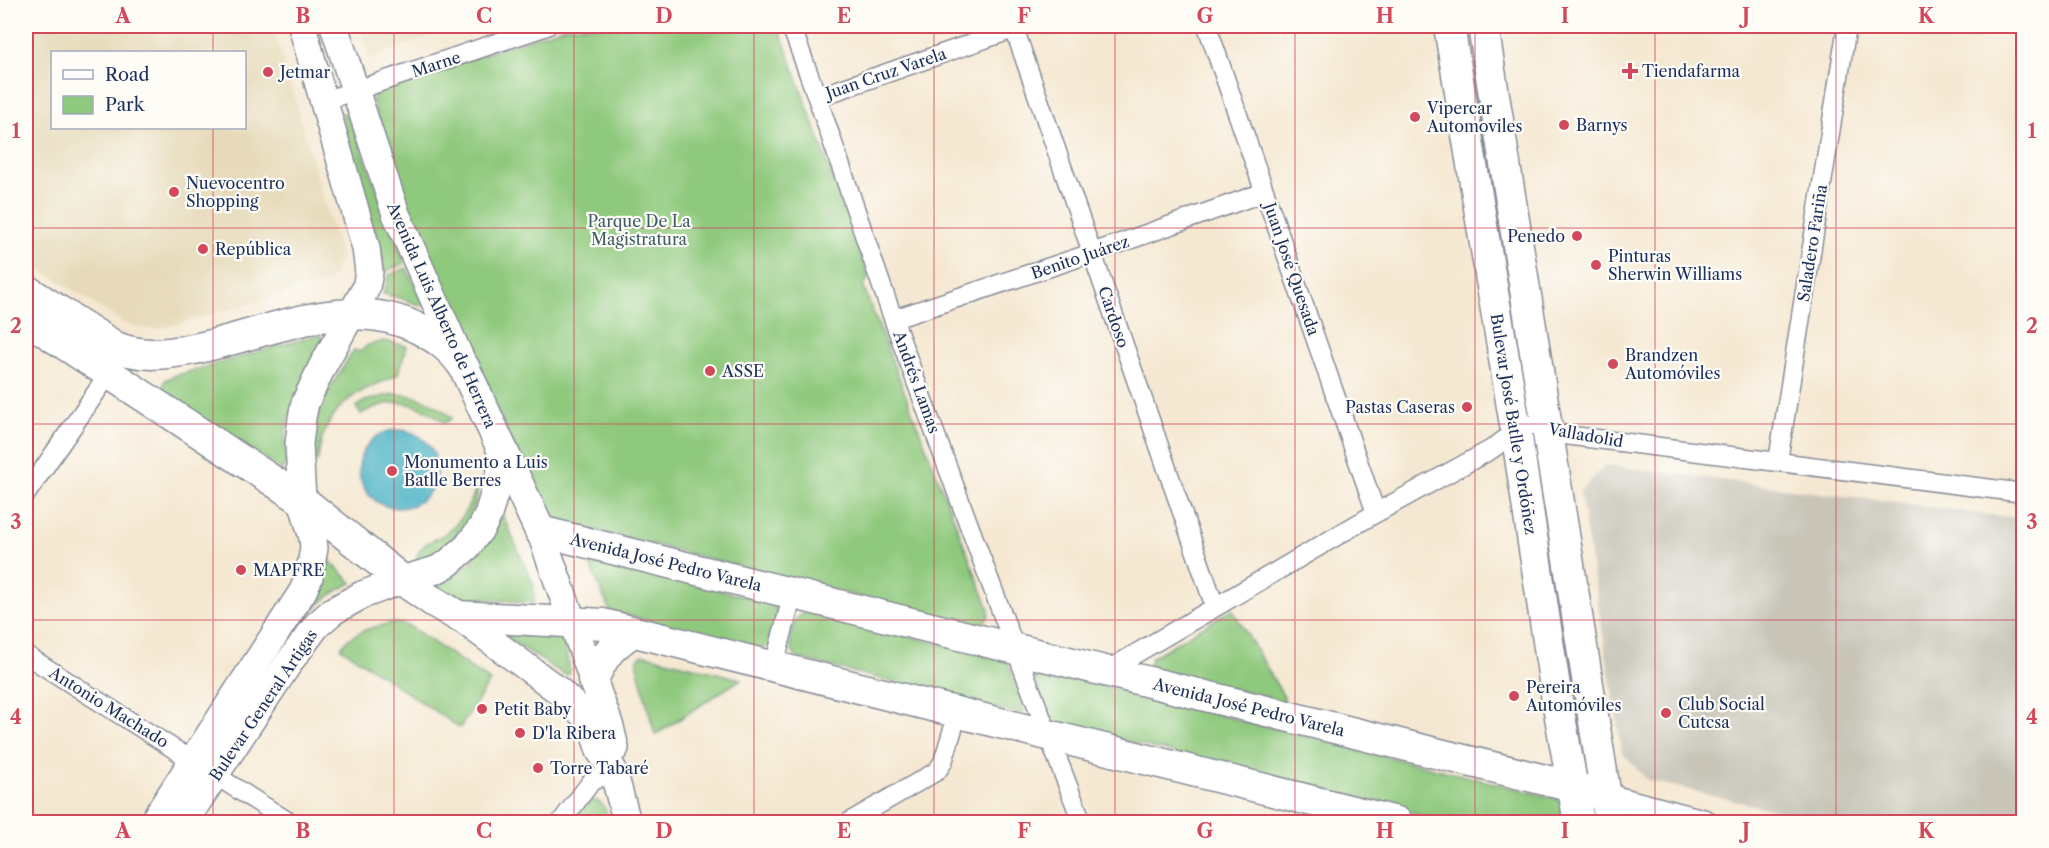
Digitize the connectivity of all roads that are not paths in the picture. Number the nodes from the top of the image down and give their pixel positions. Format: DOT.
graph roads {
  1 [pos="302,26"];
  2 [pos="334,26"];
  3 [pos="547,26"];
  4 [pos="791,26"];
  5 [pos="1207,26"];
  6 [pos="1449,26"];
  7 [pos="1484,26"];
  8 [pos="1847,26"];
  9 [pos="1018,27"];
  10 [pos="355,90"];
  11 [pos="818,97"];
  12 [pos="324,101"];
  13 [pos="1265,192"];
  14 [pos="1092,253"];
  15 [pos="26,290"];
  16 [pos="353,315"];
  17 [pos="26,319"];
  18 [pos="894,319"];
  19 [pos="117,362"];
  20 [pos="464,367"];
  21 [pos="1516,431"];
  22 [pos="1549,433"];
  23 [pos="505,457"];
  24 [pos="1778,461"];
  25 [pos="2024,493"];
  26 [pos="26,494"];
  27 [pos="302,500"];
  28 [pos="1376,513"];
  29 [pos="540,531"];
  30 [pos="402,580"];
  31 [pos="793,593"];
  32 [pos="1215,607"];
  33 [pos="458,616"];
  34 [pos="572,621"];
  35 [pos="633,632"];
  36 [pos="1014,648"];
  37 [pos="26,655"];
  38 [pos="774,666"];
  39 [pos="1106,671"];
  40 [pos="593,680"];
  41 [pos="958,712"];
  42 [pos="1048,736"];
  43 [pos="193,760"];
  44 [pos="613,770"];
  45 [pos="215,775"];
  46 [pos="1573,787"];
  47 [pos="1608,809"];
  48 [pos="1383,821"];
  49 [pos="153,822"];
  50 [pos="184,822"];
  51 [pos="289,822"];
  52 [pos="561,822"];
  53 [pos="627,822"];
  54 [pos="849,822"];
  55 [pos="1082,822"];
  56 [pos="1579,822"];
  57 [pos="1706,822"];
  1 -- 12 [label="main road"];
  2 -- 10 [label="main road, Avenida Luis Alberto de Herrera"];
  3 -- 10 [label="street, Marne"];
  4 -- 11 [label="street, Andrés Lamas"];
  5 -- 13 [label="street, Juan José Quesada"];
  6 -- 21 [label="main road, Bulevar José Batlle y Ordóñez"];
  7 -- 22 [label="main road, Bulevar José Batlle y Ordóñez"];
  8 -- 24 [label="street, Saladero Fariña"];
  9 -- 11 [label="street, Juan Cruz Varela"];
  9 -- 14 [label="street, Cardoso"];
  10 -- 12 [label="street, Marne"];
  10 -- 20 [label="main road, Avenida Luis Alberto de Herrera"];
  11 -- 18 [label="street, Andrés Lamas"];
  12 -- 16 [label="main road"];
  13 -- 14 [label="street, Benito Juárez"];
  13 -- 28 [label="street, Juan José Quesada"];
  14 -- 18 [label="street, Benito Juárez"];
  14 -- 32 [label="street, Cardoso"];
  15 -- 19 [label="main road"];
  16 -- 19 [label="main road"];
  16 -- 20 [label="main road"];
  16 -- 27 [label="main road, Bulevar General Artigas"];
  17 -- 19 [label="main road"];
  18 -- 36 [label="street, Andrés Lamas"];
  19 -- 26 [label="street"];
  19 -- 27 [label="main road"];
  20 -- 23 [label="main road, Avenida Luis Alberto de Herrera"];
  21 -- 22 [label="street, Valladolid"];
  21 -- 28 [label="street"];
  21 -- 46 [label="main road, Bulevar José Batlle y Ordóñez"];
  22 -- 24 [label="street, Valladolid"];
  22 -- 47 [label="main road, Bulevar José Batlle y Ordóñez"];
  23 -- 29 [label="main road, Avenida Luis Alberto de Herrera"];
  23 -- 30 [label="main road, Bulevar General Artigas"];
  24 -- 25 [label="street, Valladolid"];
  27 -- 30 [label="main road"];
  27 -- 43 [label="main road, Bulevar General Artigas"];
  28 -- 32 [label="street"];
  29 -- 31 [label="main road, Avenida José Pedro Varela"];
  29 -- 34 [label="main road, Avenida Luis Alberto de Herrera"];
  30 -- 33 [label="main road, Avenida Luis Alberto de Herrera"];
  30 -- 45 [label="main road, Bulevar General Artigas"];
  31 -- 36 [label="main road, Avenida José Pedro Varela"];
  31 -- 38 [label="street"];
  32 -- 39 [label="street"];
  33 -- 34 [label="main road"];
  33 -- 44 [label="main road, Avenida Luis Alberto de Herrera"];
  34 -- 35 [label="main road"];
  34 -- 40 [label="main road, Avenida Luis Alberto de Herrera"];
  35 -- 38 [label="main road"];
  35 -- 40 [label="main road"];
  36 -- 39 [label="main road, Avenida José Pedro Varela"];
  36 -- 42 [label="street, Andrés Lamas"];
  37 -- 43 [label="street, Antonio Machado"];
  38 -- 41 [label="main road"];
  39 -- 46 [label="main road, Avenida José Pedro Varela"];
  40 -- 44 [label="main road, Avenida Luis Alberto de Herrera"];
  41 -- 42 [label="main road"];
  41 -- 54 [label="street"];
  42 -- 48 [label="main road"];
  42 -- 55 [label="street, Andrés Lamas"];
  43 -- 49 [label="main road, Bulevar General Artigas"];
  44 -- 52 [label="street"];
  44 -- 53 [label="main road, Avenida Luis Alberto de Herrera"];
  45 -- 50 [label="main road, Bulevar General Artigas"];
  45 -- 51 [label="street"];
  46 -- 47 [label="main road, Avenida José Pedro Varela"];
  46 -- 56 [label="main road, Bulevar José Batlle y Ordóñez"];
  47 -- 57 [label="street, Avenida José Pedro Varela"];
}
